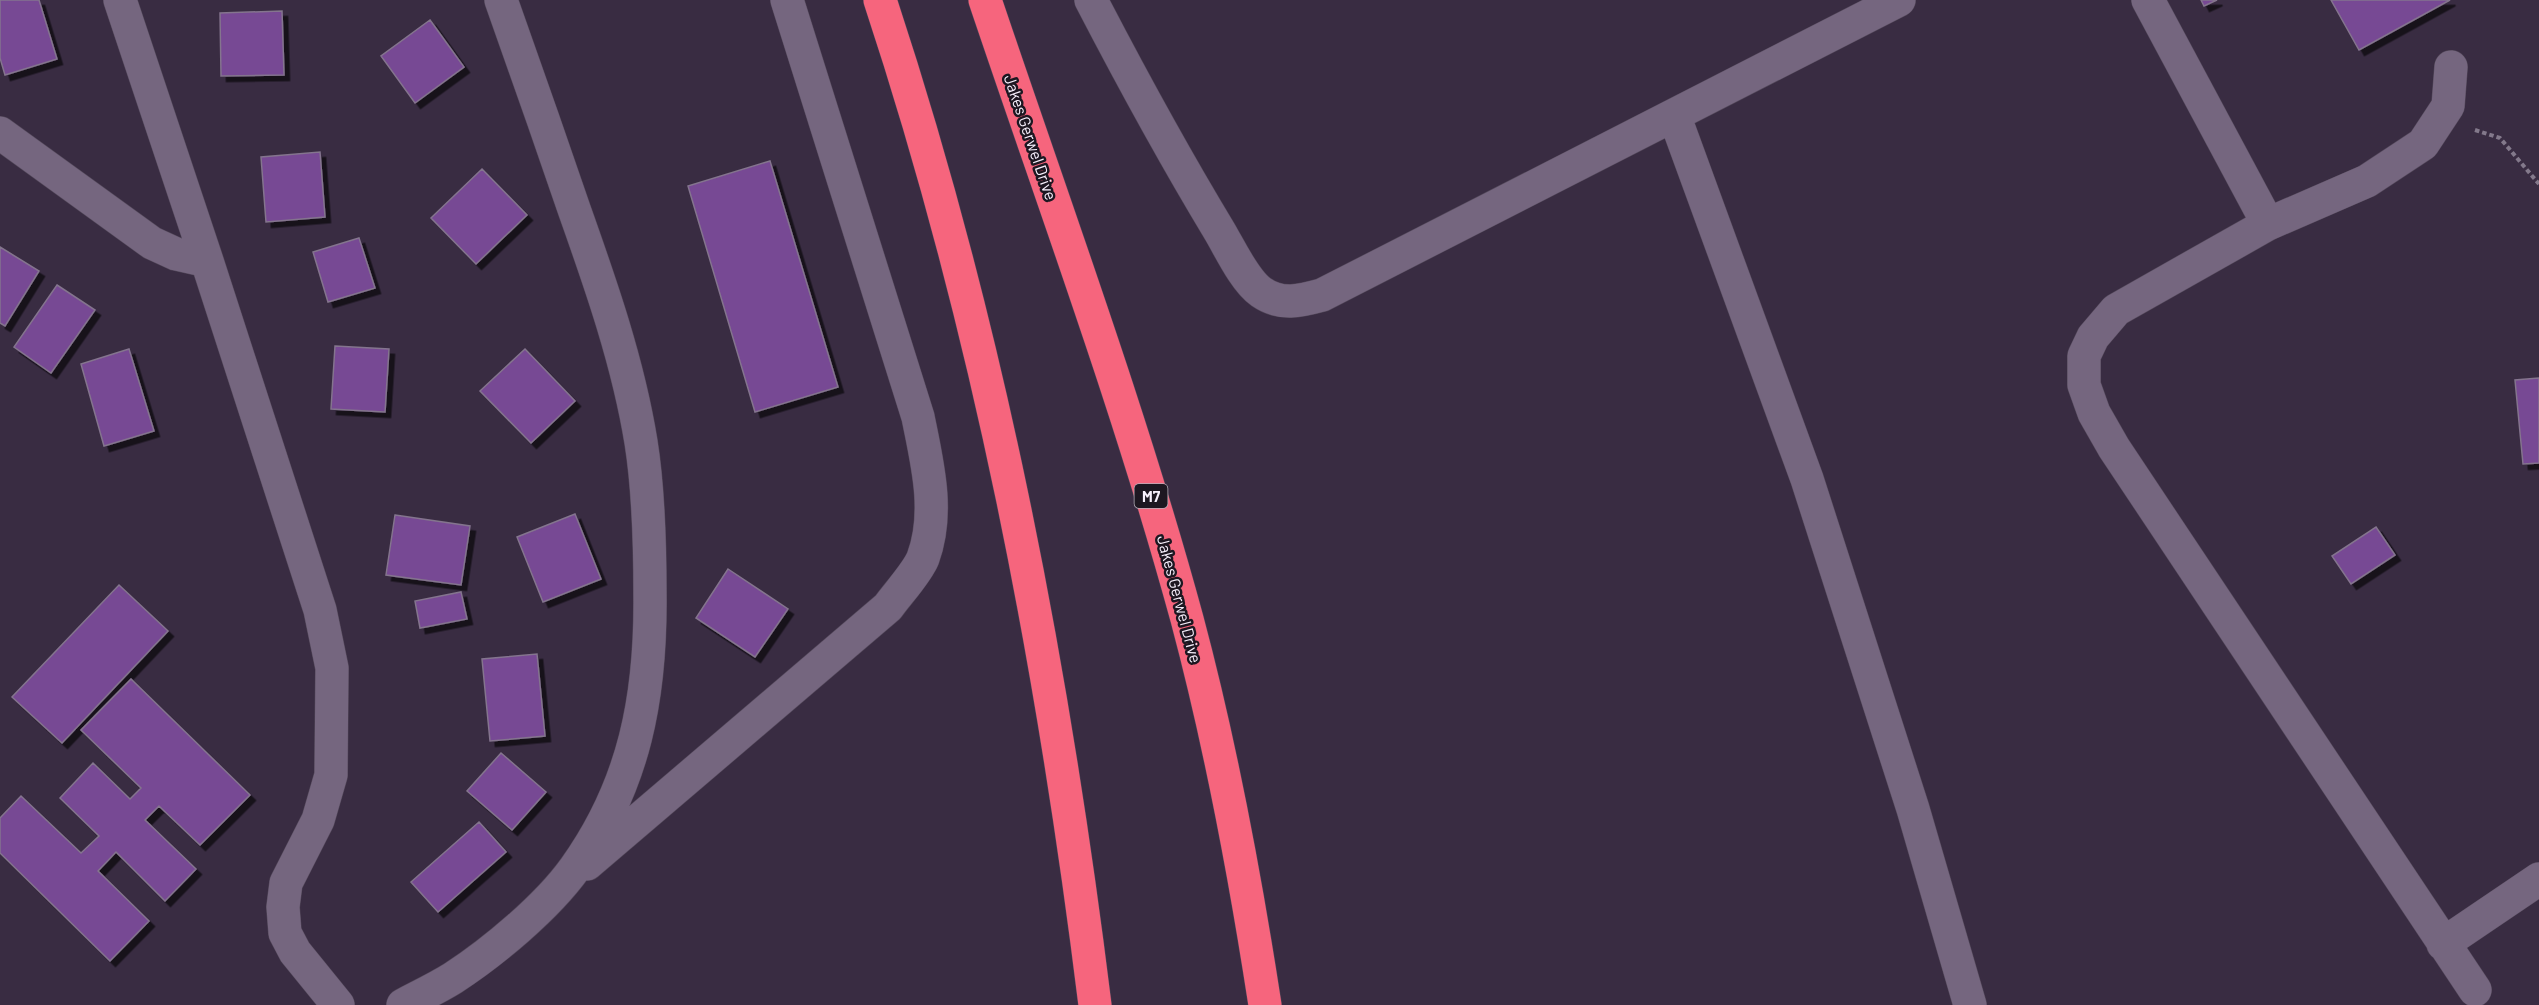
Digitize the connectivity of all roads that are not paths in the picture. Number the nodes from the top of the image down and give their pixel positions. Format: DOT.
graph roads {
  1 [pos="120,0"];
  2 [pos="501,0"];
  3 [pos="788,0"];
  4 [pos="880,0"];
  5 [pos="985,0"];
  6 [pos="1091,0"];
  7 [pos="1899,0"];
  8 [pos="2148,0"];
  9 [pos="2451,67"];
  10 [pos="1674,115"];
  11 [pos="0,133"];
  12 [pos="2268,224"];
  13 [pos="207,261"];
  14 [pos="2539,879"];
  15 [pos="556,891"];
  16 [pos="2444,944"];
  17 [pos="2475,990"];
  18 [pos="338,1005"];
  19 [pos="403,1005"];
  20 [pos="1095,1005"];
  21 [pos="1265,1005"];
  22 [pos="1970,1005"];
  1 -- 13 [label="street"];
  2 -- 15 [label="street"];
  3 -- 15 [label="street"];
  4 -- 20 [label="highway"];
  5 -- 21 [label="highway, Jakes Gerwel Drive / M7"];
  6 -- 10 [label="street"];
  7 -- 10 [label="street"];
  8 -- 12 [label="street"];
  9 -- 12 [label="street"];
  10 -- 22 [label="street"];
  11 -- 13 [label="street"];
  12 -- 16 [label="street"];
  13 -- 18 [label="street"];
  14 -- 16 [label="street"];
  15 -- 19 [label="street"];
  16 -- 17 [label="street"];
}
